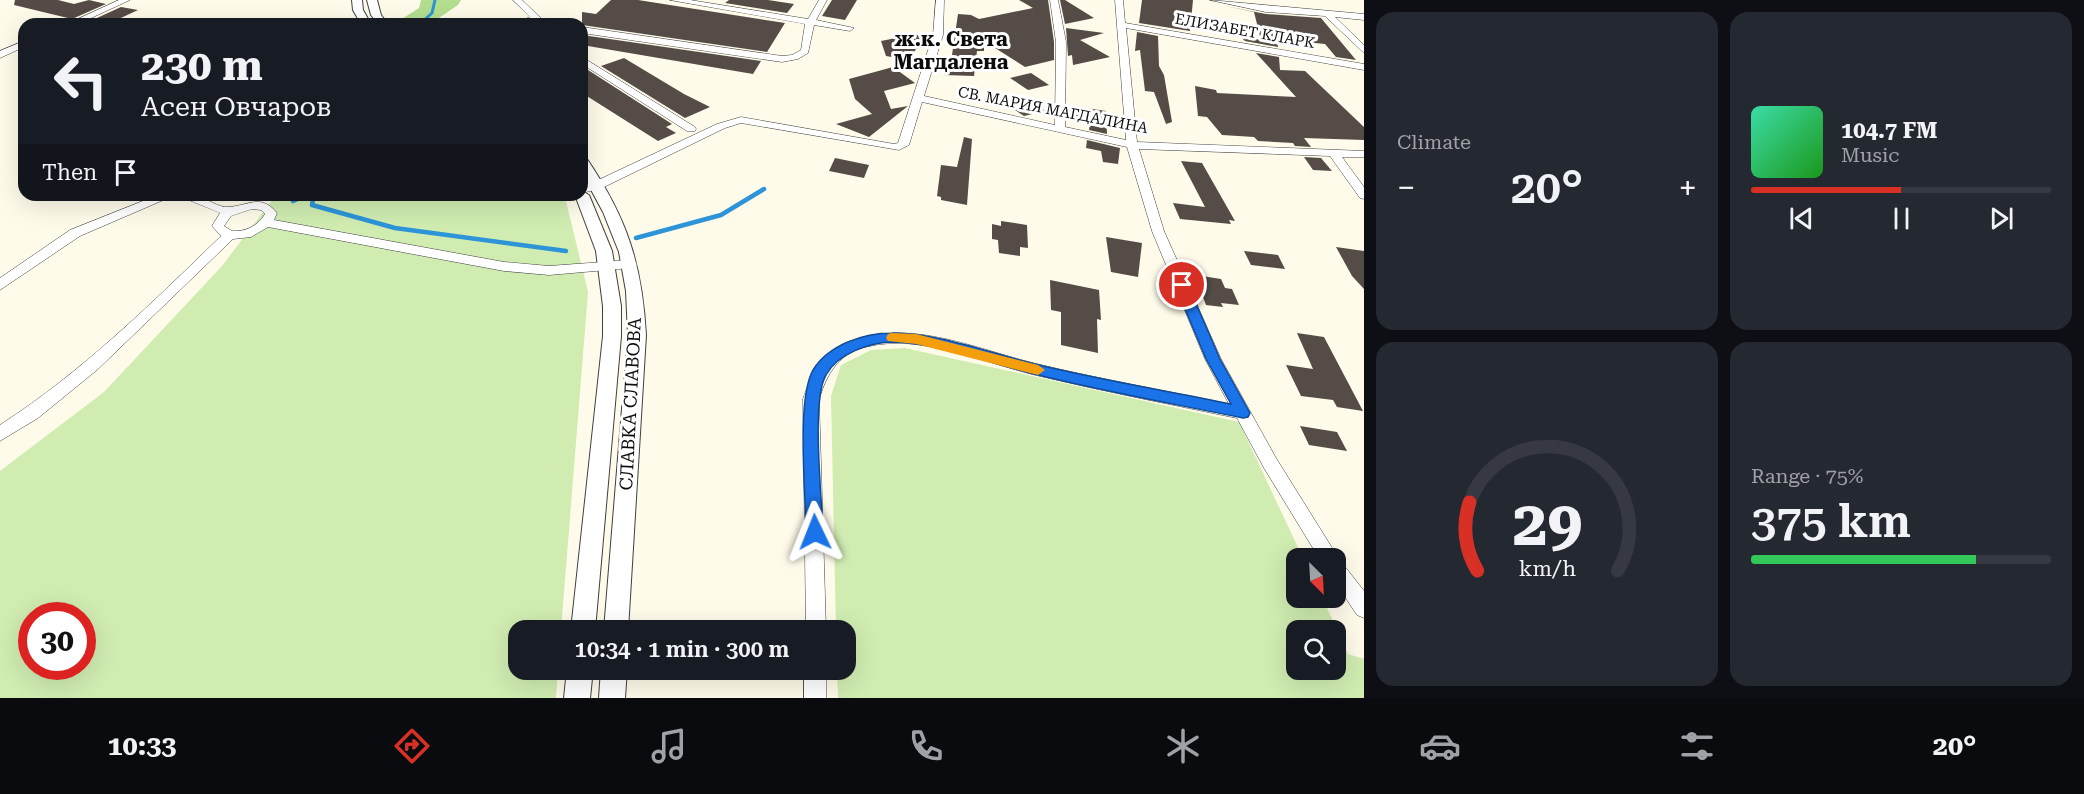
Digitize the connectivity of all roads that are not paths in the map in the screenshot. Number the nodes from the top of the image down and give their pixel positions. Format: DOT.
graph roads {
  1 [pos="126,0"];
  2 [pos="357,0"];
  3 [pos="372,0"];
  4 [pos="517,0"];
  5 [pos="674,0"];
  6 [pos="823,0"];
  7 [pos="940,0"];
  8 [pos="1054,0"];
  9 [pos="1119,0"];
  10 [pos="1214,0"];
  11 [pos="528,10"];
  12 [pos="1329,16"];
  13 [pos="1364,17"];
  14 [pos="85,18"];
  15 [pos="363,18"];
  16 [pos="378,18"];
  17 [pos="524,18"];
  18 [pos="536,18"];
  19 [pos="810,22"];
  20 [pos="1122,25"];
  21 [pos="850,28"];
  22 [pos="588,31"];
  23 [pos="18,48"];
  24 [pos="1364,50"];
  25 [pos="0,55"];
  26 [pos="588,64"];
  27 [pos="1364,67"];
  28 [pos="917,98"];
  29 [pos="1060,128"];
  30 [pos="691,129"];
  31 [pos="1132,145"];
  32 [pos="1334,153"];
  33 [pos="1364,154"];
  34 [pos="588,190"];
  35 [pos="588,192"];
  36 [pos="588,194"];
  37 [pos="1364,195"];
  38 [pos="154,201"];
  39 [pos="199,201"];
  40 [pos="228,212"];
  41 [pos="267,223"];
  42 [pos="230,235"];
  43 [pos="630,264"];
  44 [pos="606,266"];
  45 [pos="1,283"];
  46 [pos="1243,413"];
  47 [pos="0,434"];
  48 [pos="1324,548"];
  49 [pos="1346,582"];
  50 [pos="1364,608"];
  51 [pos="584,620"];
  52 [pos="617,620"];
  53 [pos="816,620"];
  54 [pos="579,680"];
  55 [pos="613,680"];
  56 [pos="815,680"];
  57 [pos="577,698"];
  58 [pos="612,698"];
  59 [pos="815,698"];
  1 -- 14 [label="street"];
  2 -- 15 [label="street"];
  3 -- 16 [label="street"];
  4 -- 11 [label="street"];
  5 -- 19 [label="street"];
  6 -- 19 [label="street"];
  7 -- 28 [label="street"];
  8 -- 29 [label="street"];
  9 -- 20 [label="street"];
  10 -- 12 [label="street"];
  11 -- 17 [label="street"];
  11 -- 18 [label="street"];
  12 -- 13 [label="street"];
  12 -- 24 [label="street"];
  19 -- 21 [label="street"];
  19 -- 22 [label="street"];
  20 -- 27 [label="street, ЕЛИЗАБЕТ КЛАРК"];
  20 -- 31 [label="street"];
  23 -- 25 [label="street"];
  26 -- 30 [label="street"];
  28 -- 29 [label="street, СВ. МАРИЯ МАГДАЛИНА"];
  28 -- 34 [label="street"];
  29 -- 31 [label="street, СВ. МАРИЯ МАГДАЛИНА"];
  31 -- 32 [label="street, СВ. МАРИЯ МАГДАЛИНА"];
  31 -- 46 [label="street"];
  32 -- 33 [label="street, СВ. МАРИЯ МАГДАЛИНА"];
  32 -- 37 [label="street"];
  35 -- 43 [label="street, СЛАВКА СЛАВОВА"];
  36 -- 44 [label="street, СЛАВКА СЛАВОВА"];
  38 -- 45 [label="street"];
  39 -- 40 [label="street"];
  40 -- 41 [label="street"];
  40 -- 42 [label="street"];
  41 -- 42 [label="street"];
  41 -- 44 [label="street"];
  42 -- 47 [label="street"];
  43 -- 44 [label="street"];
  43 -- 52 [label="street, СЛАВКА СЛАВОВА"];
  44 -- 51 [label="street, СЛАВКА СЛАВОВА"];
  46 -- 48 [label="street"];
  46 -- 53 [label="street"];
  49 -- 50 [label="street"];
  54 -- 57 [label="street"];
  55 -- 58 [label="street"];
  56 -- 59 [label="street"];
}
